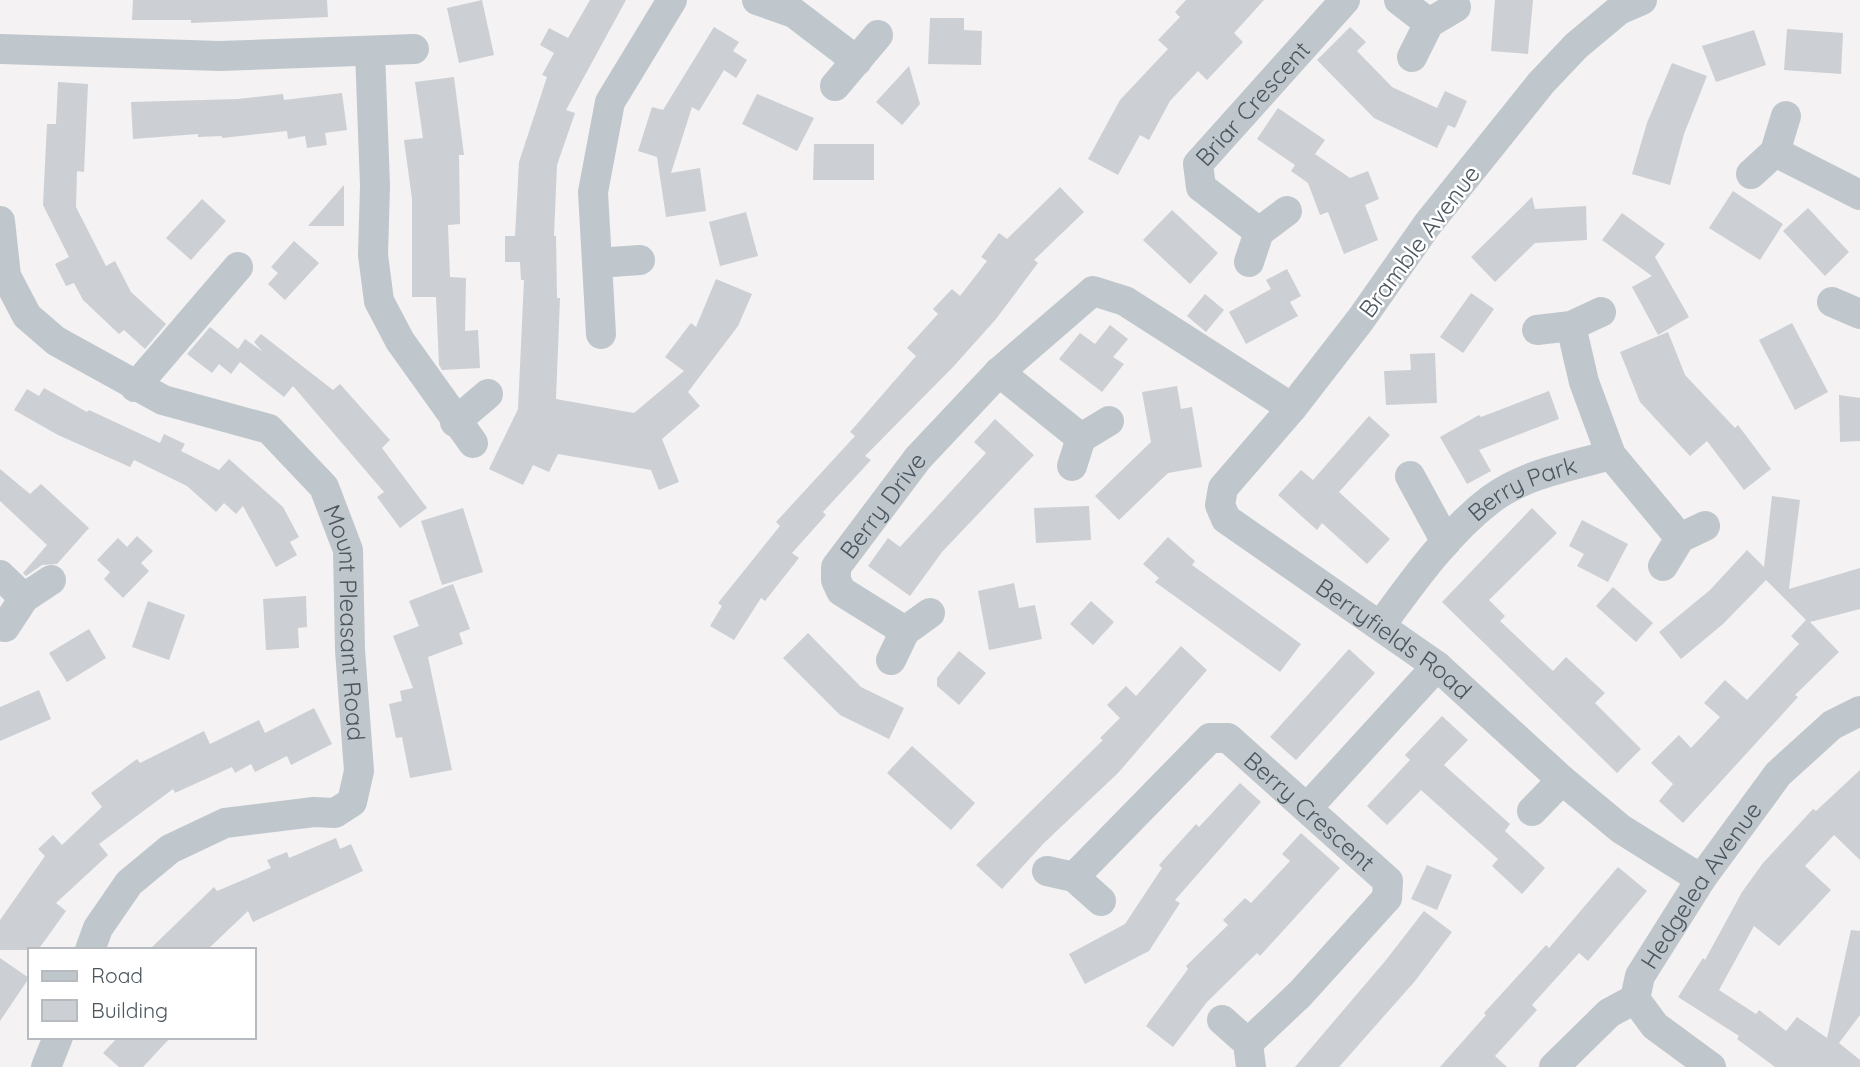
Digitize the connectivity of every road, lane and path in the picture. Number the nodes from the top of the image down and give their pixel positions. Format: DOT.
graph roads {
  1 [pos="673,0"];
  2 [pos="757,0"];
  3 [pos="1345,0"];
  4 [pos="1399,0"];
  5 [pos="1642,0"];
  6 [pos="797,6"];
  7 [pos="1456,7"];
  8 [pos="1429,23"];
  9 [pos="878,35"];
  10 [pos="0,49"];
  11 [pos="414,49"];
  12 [pos="370,51"];
  13 [pos="1412,57"];
  14 [pos="857,61"];
  15 [pos="835,86"];
  16 [pos="1786,116"];
  17 [pos="1775,152"];
  18 [pos="1751,174"];
  19 [pos="1860,195"];
  20 [pos="1287,211"];
  21 [pos="0,221"];
  22 [pos="1259,232"];
  23 [pos="640,260"];
  24 [pos="1249,262"];
  25 [pos="597,263"];
  26 [pos="238,267"];
  27 [pos="1832,302"];
  28 [pos="1601,312"];
  29 [pos="1860,314"];
  30 [pos="1570,326"];
  31 [pos="1537,330"];
  32 [pos="601,334"];
  33 [pos="999,372"];
  34 [pos="135,387"];
  35 [pos="488,394"];
  36 [pos="1292,408"];
  37 [pos="1109,421"];
  38 [pos="1611,454"];
  39 [pos="1410,476"];
  40 [pos="1220,505"];
  41 [pos="1447,542"];
  42 [pos="1663,566"];
  43 [pos="0,575"];
  44 [pos="51,580"];
  45 [pos="24,598"];
  46 [pos="930,613"];
  47 [pos="1381,625"];
  48 [pos="5,627"];
  49 [pos="905,631"];
  50 [pos="891,660"];
  51 [pos="1437,666"];
  52 [pos="1860,711"];
  53 [pos="1562,780"];
  54 [pos="1308,807"];
  55 [pos="1532,811"];
  56 [pos="1701,879"];
  57 [pos="1101,901"];
  58 [pos="91,948"];
  59 [pos="1635,999"];
  60 [pos="1222,1020"];
  61 [pos="57,1039"];
  62 [pos="1250,1055"];
  63 [pos="47,1067"];
  64 [pos="1554,1067"];
  65 [pos="1711,1067"];
  1 -- 25 [label="street"];
  2 -- 6 [label="street"];
  3 -- 22 [label="street, Briar Crescent"];
  4 -- 8 [label="street"];
  5 -- 36 [label="street, Bramble Avenue"];
  6 -- 14 [label="street"];
  7 -- 8 [label="street"];
  8 -- 13 [label="street"];
  9 -- 14 [label="street"];
  10 -- 12 [label="street"];
  11 -- 12 [label="street"];
  12 -- 35 [label="street"];
  14 -- 15 [label="street"];
  16 -- 17 [label="street"];
  17 -- 18 [label="street"];
  17 -- 19 [label="street"];
  20 -- 22 [label="street"];
  21 -- 34 [label="street, Mount Pleasant Road"];
  22 -- 24 [label="street"];
  23 -- 25 [label="street"];
  25 -- 32 [label="street"];
  26 -- 34 [label="street"];
  27 -- 29 [label="street"];
  28 -- 30 [label="street"];
  30 -- 31 [label="street"];
  30 -- 38 [label="street, Berry Park"];
  33 -- 36 [label="street, Berry Drive"];
  33 -- 37 [label="street"];
  33 -- 49 [label="street, Berry Drive"];
  34 -- 58 [label="street, Mount Pleasant Road"];
  36 -- 40 [label="street, Bramble Avenue"];
  38 -- 41 [label="street, Berry Park"];
  38 -- 42 [label="street, Berry Park"];
  39 -- 41 [label="street, Berry Park"];
  40 -- 47 [label="street, Berryfields Road"];
  41 -- 47 [label="street, Berry Park"];
  43 -- 45 [label="street"];
  44 -- 45 [label="street"];
  45 -- 48 [label="street"];
  46 -- 49 [label="street"];
  47 -- 51 [label="street, Berryfields Road"];
  49 -- 50 [label="street"];
  51 -- 53 [label="street, Berryfields Road"];
  51 -- 54 [label="street"];
  52 -- 56 [label="street, Hedgelea Avenue"];
  53 -- 55 [label="street"];
  53 -- 56 [label="street, Berryfields Road"];
  54 -- 57 [label="street, Berry Crescent"];
  54 -- 62 [label="street, Berry Crescent"];
  56 -- 59 [label="street, Hedgelea Avenue"];
  59 -- 64 [label="street, Hedgelea Avenue"];
  59 -- 65 [label="street"];
  60 -- 62 [label="street, Berry Crescent"];
  61 -- 63 [label="street"];
}
